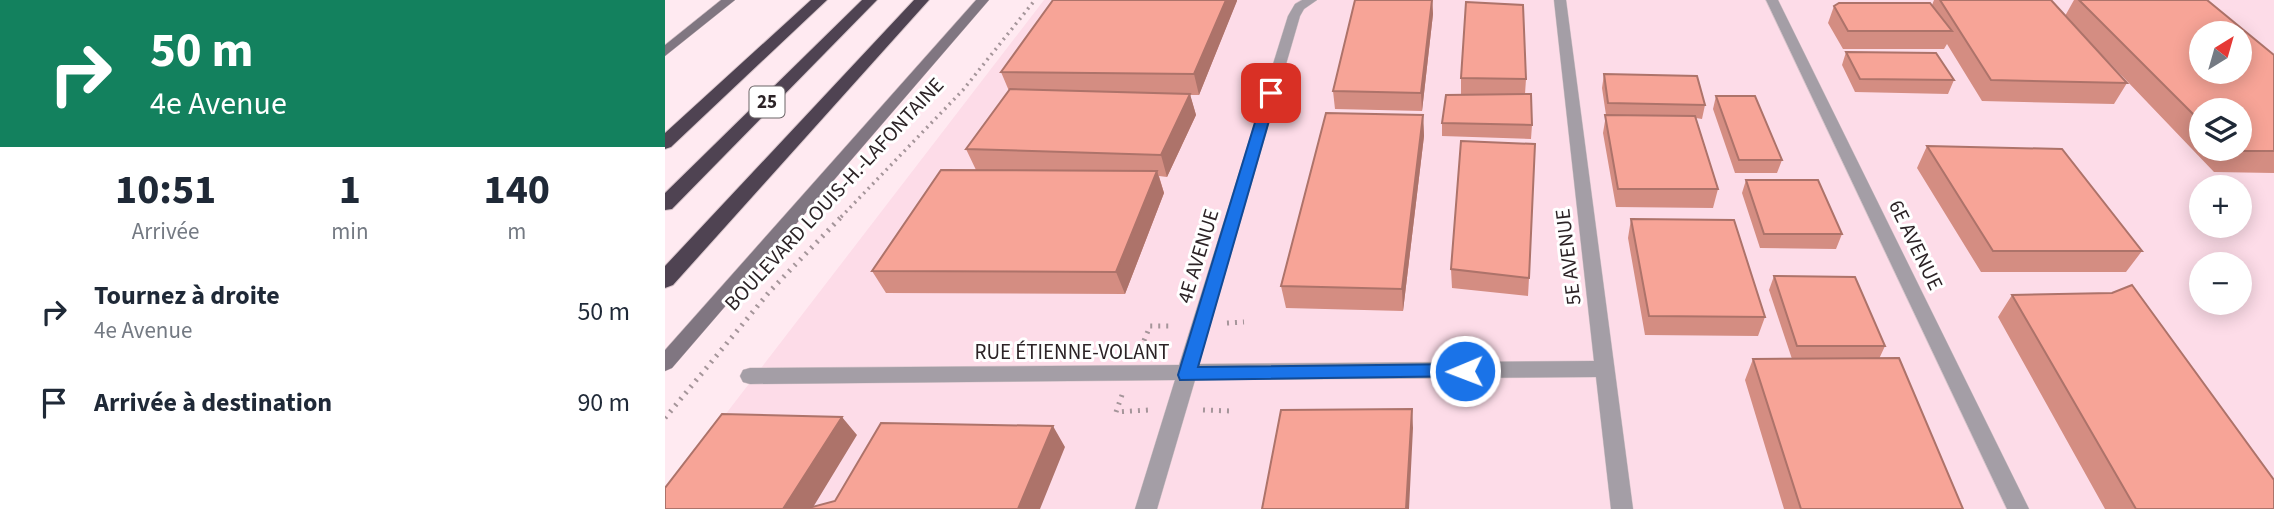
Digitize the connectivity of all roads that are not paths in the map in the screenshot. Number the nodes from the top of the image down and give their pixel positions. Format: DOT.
graph roads {
  1 [pos="729,0"];
  2 [pos="820,0"];
  3 [pos="870,0"];
  4 [pos="922,0"];
  5 [pos="983,0"];
  6 [pos="1311,0"];
  7 [pos="1560,0"];
  8 [pos="1772,0"];
  9 [pos="665,52"];
  10 [pos="722,91"];
  11 [pos="665,135"];
  12 [pos="665,143"];
  13 [pos="665,204"];
  14 [pos="665,280"];
  15 [pos="665,363"];
  16 [pos="1605,369"];
  17 [pos="1187,375"];
  18 [pos="750,376"];
  19 [pos="1146,509"];
  20 [pos="1622,509"];
  21 [pos="2018,509"];
  1 -- 9 [label="main road"];
  2 -- 10 [label="highway, 25"];
  3 -- 13 [label="highway, 25"];
  4 -- 14 [label="highway"];
  5 -- 15 [label="main road, BOULEVARD LOUIS-H.-LAFONTAINE"];
  6 -- 17 [label="street, 4E AVENUE"];
  7 -- 16 [label="street, 5E AVENUE"];
  8 -- 21 [label="street, 6E AVENUE"];
  10 -- 11 [label="highway"];
  10 -- 12 [label="highway, 25"];
  16 -- 17 [label="street, RUE ÉTIENNE-VOLANT"];
  16 -- 20 [label="street, 5E AVENUE"];
  17 -- 18 [label="street, RUE ÉTIENNE-VOLANT"];
  17 -- 19 [label="street, 4E AVENUE"];
}
